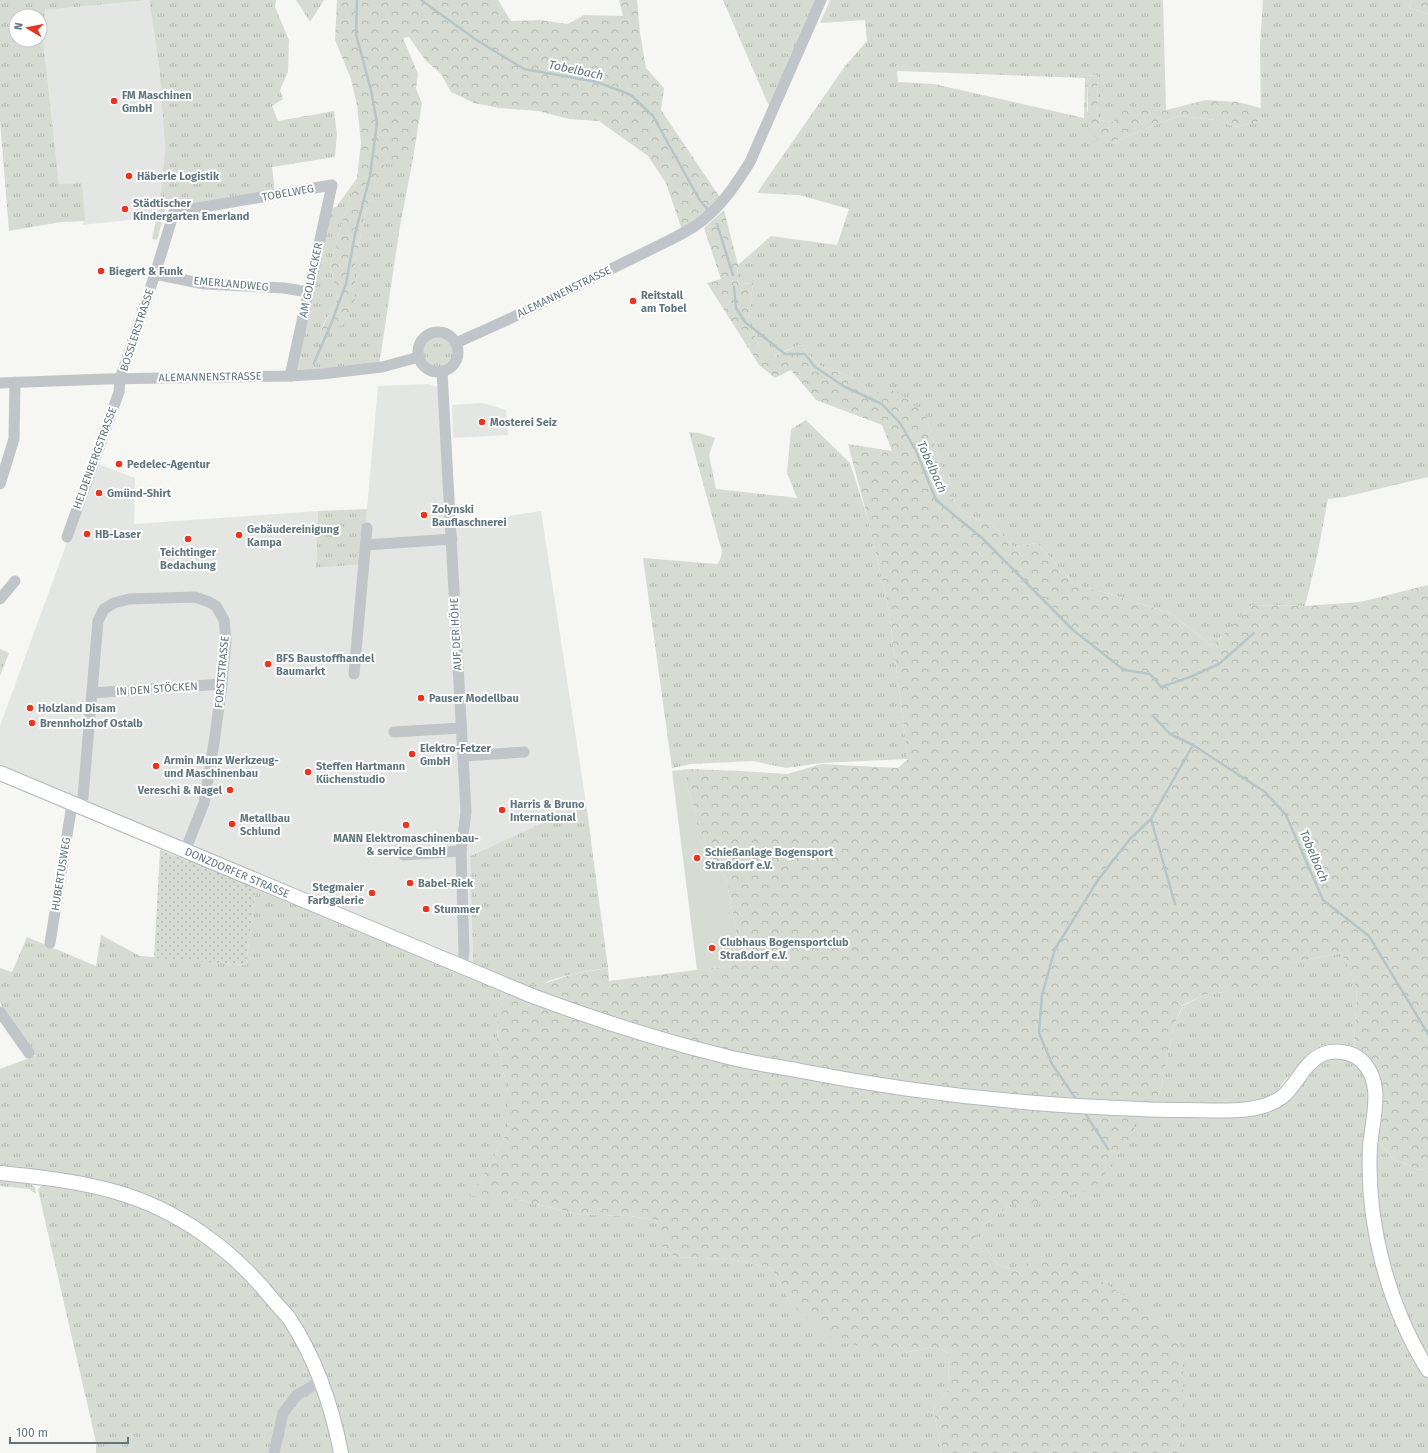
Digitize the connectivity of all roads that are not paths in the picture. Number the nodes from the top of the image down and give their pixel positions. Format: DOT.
graph roads {
  1 [pos="821,0"];
  2 [pos="332,185"];
  3 [pos="174,212"];
  4 [pos="155,274"];
  5 [pos="308,292"];
  6 [pos="456,343"];
  7 [pos="419,357"];
  8 [pos="442,372"];
  9 [pos="290,376"];
  10 [pos="120,379"];
  11 [pos="15,382"];
  12 [pos="0,383"];
  13 [pos="0,484"];
  14 [pos="367,528"];
  15 [pos="67,537"];
  16 [pos="452,539"];
  17 [pos="366,545"];
  18 [pos="15,581"];
  19 [pos="0,599"];
  20 [pos="354,674"];
  21 [pos="222,684"];
  22 [pos="92,693"];
  23 [pos="461,728"];
  24 [pos="394,732"];
  25 [pos="524,752"];
  26 [pos="463,756"];
  27 [pos="0,773"];
  28 [pos="78,800"];
  29 [pos="185,851"];
  30 [pos="461,851"];
  31 [pos="404,855"];
  32 [pos="50,943"];
  33 [pos="462,966"];
  34 [pos="0,1012"];
  35 [pos="29,1054"];
  36 [pos="0,1173"];
  37 [pos="1428,1370"];
  38 [pos="321,1381"];
  39 [pos="274,1453"];
  40 [pos="341,1453"];
  1 -- 6 [label="street, ALEMANNENSTRASSE"];
  2 -- 3 [label="street, TOBELWEG"];
  2 -- 5 [label="street, AM GOLDACKER"];
  3 -- 4 [label="street, BOSSLERSTRASSE"];
  4 -- 5 [label="street, EMERLANDWEG"];
  4 -- 10 [label="street, BOSSLERSTRASSE"];
  5 -- 9 [label="street, AM GOLDACKER"];
  6 -- 7 [label="street"];
  6 -- 8 [label="street"];
  7 -- 8 [label="street"];
  7 -- 9 [label="street, ALEMANNENSTRASSE"];
  8 -- 16 [label="street, AUF DER HÖHE"];
  9 -- 10 [label="street, ALEMANNENSTRASSE"];
  10 -- 11 [label="street, ALEMANNENSTRASSE"];
  10 -- 15 [label="street, HELDENBERGSTRASSE"];
  11 -- 12 [label="street, ALEMANNENSTRASSE"];
  11 -- 13 [label="street"];
  14 -- 17 [label="street"];
  16 -- 17 [label="street"];
  16 -- 23 [label="street, AUF DER HÖHE"];
  17 -- 20 [label="street"];
  18 -- 19 [label="street"];
  21 -- 22 [label="street, IN DEN STÖCKEN"];
  21 -- 22 [label="street, FORSTSTRASSE"];
  21 -- 29 [label="street, FORSTSTRASSE"];
  22 -- 28 [label="street, FORSTSTRASSE"];
  23 -- 24 [label="street"];
  23 -- 26 [label="street, AUF DER HÖHE"];
  25 -- 26 [label="street"];
  26 -- 30 [label="street, AUF DER HÖHE"];
  27 -- 28 [label="main road, DONZDORFER STRASSE"];
  28 -- 29 [label="main road, DONZDORFER STRASSE"];
  28 -- 32 [label="street, HUBERTUSWEG"];
  29 -- 33 [label="main road, DONZDORFER STRASSE"];
  30 -- 31 [label="street"];
  30 -- 33 [label="street, AUF DER HÖHE"];
  33 -- 37 [label="main road, DONZDORFER STRASSE"];
  34 -- 35 [label="street"];
  36 -- 38 [label="main road"];
  38 -- 39 [label="street"];
  38 -- 40 [label="main road"];
}
